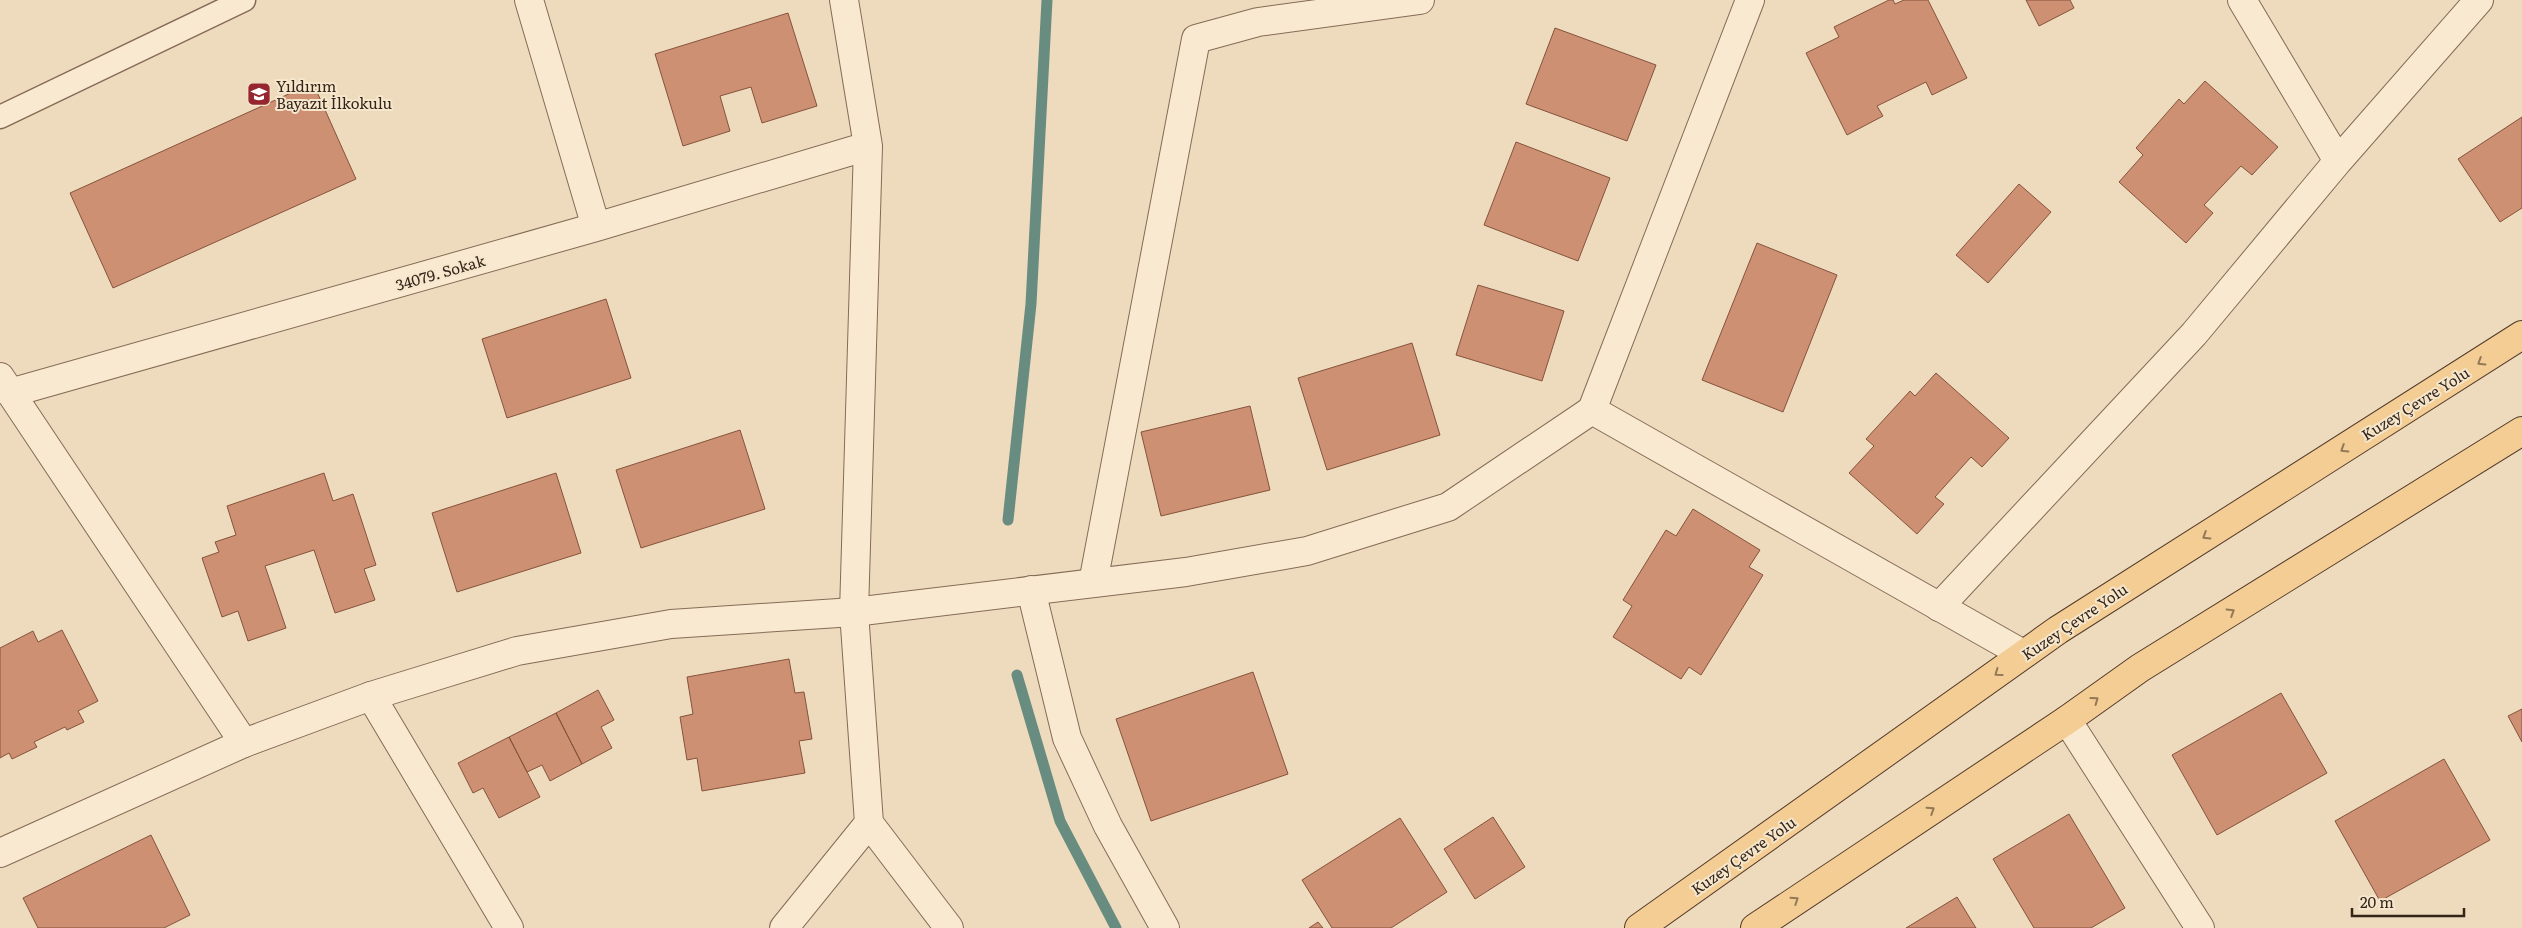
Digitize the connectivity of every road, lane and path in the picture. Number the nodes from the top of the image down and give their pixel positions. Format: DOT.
graph roads {
  1 [pos="244,0"];
  2 [pos="529,0"];
  3 [pos="844,0"];
  4 [pos="1420,0"];
  5 [pos="1750,0"];
  6 [pos="2242,0"];
  7 [pos="2479,0"];
  8 [pos="1258,11"];
  9 [pos="0,117"];
  10 [pos="868,146"];
  11 [pos="2338,161"];
  12 [pos="596,227"];
  13 [pos="2522,336"];
  14 [pos="5,385"];
  15 [pos="1592,410"];
  16 [pos="2522,431"];
  17 [pos="1093,583"];
  18 [pos="1031,590"];
  19 [pos="1939,607"];
  20 [pos="854,612"];
  21 [pos="2023,654"];
  22 [pos="371,696"];
  23 [pos="2067,720"];
  24 [pos="244,743"];
  25 [pos="869,823"];
  26 [pos="0,854"];
  27 [pos="508,928"];
  28 [pos="784,928"];
  29 [pos="949,928"];
  30 [pos="1165,928"];
  31 [pos="1639,928"];
  32 [pos="1755,928"];
  33 [pos="2200,928"];
  1 -- 9 [label="lane"];
  2 -- 12 [label="street"];
  3 -- 10 [label="street"];
  4 -- 8 [label="street"];
  5 -- 15 [label="street"];
  6 -- 11 [label="street"];
  7 -- 11 [label="street"];
  8 -- 17 [label="street"];
  10 -- 12 [label="street, 34079. Sokak"];
  10 -- 20 [label="street"];
  11 -- 19 [label="street"];
  12 -- 14 [label="street, 34079. Sokak"];
  13 -- 21 [label="main road, Kuzey Çevre Yolu, one-way"];
  14 -- 24 [label="street"];
  15 -- 17 [label="street"];
  15 -- 19 [label="street"];
  23 -- 16 [label="main road, one-way"];
  17 -- 18 [label="street"];
  18 -- 20 [label="street"];
  18 -- 30 [label="street"];
  19 -- 21 [label="street"];
  20 -- 22 [label="street"];
  20 -- 25 [label="street"];
  21 -- 31 [label="main road, Kuzey Çevre Yolu, one-way"];
  22 -- 24 [label="street"];
  22 -- 27 [label="street"];
  32 -- 23 [label="main road, one-way"];
  23 -- 33 [label="street"];
  24 -- 26 [label="street"];
  25 -- 28 [label="street"];
  25 -- 29 [label="street"];
}
